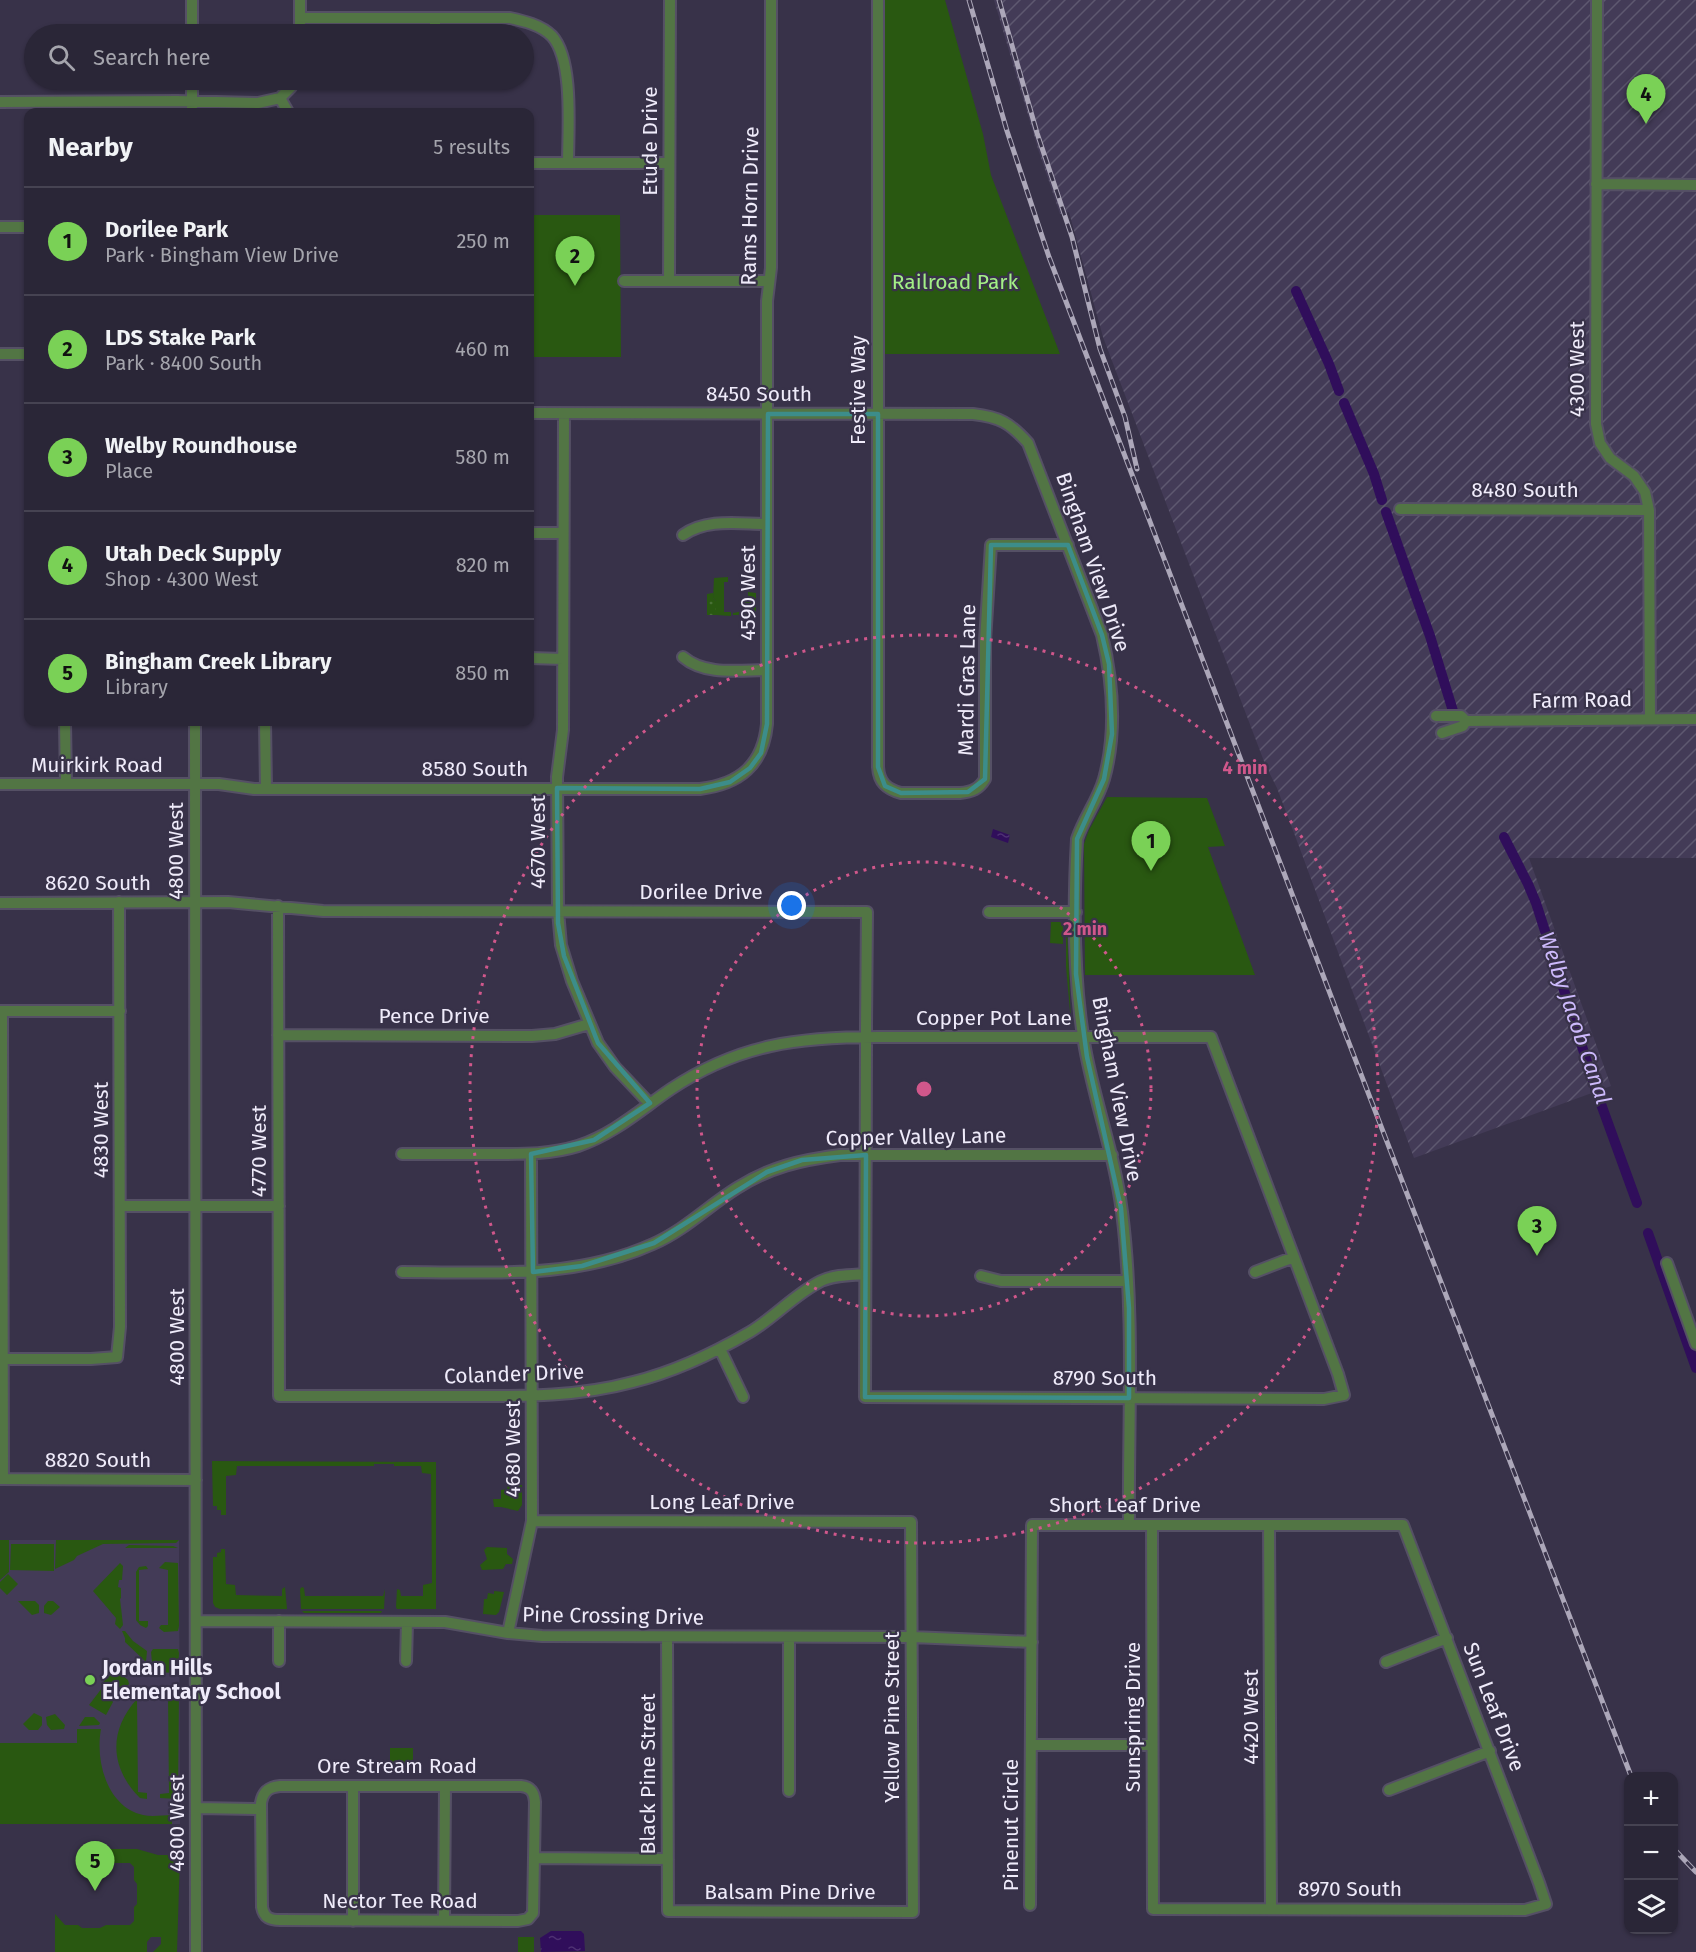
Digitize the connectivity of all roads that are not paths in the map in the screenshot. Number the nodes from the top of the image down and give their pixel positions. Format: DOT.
graph roads {
  1 [pos="192,0"];
  2 [pos="300,0"];
  3 [pos="669,0"];
  4 [pos="771,0"];
  5 [pos="878,0"];
  6 [pos="1597,0"];
  7 [pos="300,18"];
  8 [pos="435,18"];
  9 [pos="192,24"];
  10 [pos="300,24"];
  11 [pos="435,24"];
  12 [pos="529,24"];
  13 [pos="534,26"];
  14 [pos="192,90"];
  15 [pos="288,90"];
  16 [pos="280,98"];
  17 [pos="0,102"];
  18 [pos="64,107"];
  19 [pos="192,107"];
  20 [pos="286,108"];
  21 [pos="534,163"];
  22 [pos="568,163"];
  23 [pos="669,163"];
  24 [pos="1596,184"];
  25 [pos="1696,185"];
  26 [pos="0,227"];
  27 [pos="24,227"];
  28 [pos="624,281"];
  29 [pos="669,281"];
  30 [pos="769,281"];
  31 [pos="0,354"];
  32 [pos="24,354"];
  33 [pos="534,413"];
  34 [pos="564,414"];
  35 [pos="768,414"];
  36 [pos="878,414"];
  37 [pos="989,415"];
  38 [pos="1400,509"];
  39 [pos="1649,510"];
  40 [pos="768,524"];
  41 [pos="534,533"];
  42 [pos="563,533"];
  43 [pos="682,535"];
  44 [pos="1068,545"];
  45 [pos="683,657"];
  46 [pos="534,658"];
  47 [pos="563,658"];
  48 [pos="767,670"];
  49 [pos="1436,716"];
  50 [pos="1650,719"];
  51 [pos="1696,719"];
  52 [pos="1467,721"];
  53 [pos="65,726"];
  54 [pos="195,726"];
  55 [pos="265,726"];
  56 [pos="1442,733"];
  57 [pos="750,768"];
  58 [pos="881,781"];
  59 [pos="0,784"];
  60 [pos="66,784"];
  61 [pos="195,784"];
  62 [pos="557,788"];
  63 [pos="266,789"];
  64 [pos="119,902"];
  65 [pos="0,903"];
  66 [pos="195,903"];
  67 [pos="278,906"];
  68 [pos="558,911"];
  69 [pos="989,912"];
  70 [pos="1076,912"];
  71 [pos="1,1011"];
  72 [pos="120,1011"];
  73 [pos="589,1024"];
  74 [pos="278,1035"];
  75 [pos="866,1037"];
  76 [pos="1083,1037"];
  77 [pos="650,1104"];
  78 [pos="1,1128"];
  79 [pos="402,1154"];
  80 [pos="531,1154"];
  81 [pos="866,1155"];
  82 [pos="1112,1155"];
  83 [pos="120,1206"];
  84 [pos="196,1206"];
  85 [pos="279,1206"];
  86 [pos="1,1243"];
  87 [pos="1294,1257"];
  88 [pos="1666,1263"];
  89 [pos="402,1272"];
  90 [pos="533,1272"];
  91 [pos="1255,1272"];
  92 [pos="865,1275"];
  93 [pos="981,1276"];
  94 [pos="1128,1281"];
  95 [pos="1696,1344"];
  96 [pos="720,1349"];
  97 [pos="1,1359"];
  98 [pos="1344,1395"];
  99 [pos="279,1396"];
  100 [pos="532,1396"];
  101 [pos="743,1397"];
  102 [pos="865,1397"];
  103 [pos="1128,1398"];
  104 [pos="2,1479"];
  105 [pos="196,1480"];
  106 [pos="532,1521"];
  107 [pos="911,1522"];
  108 [pos="1129,1525"];
  109 [pos="1152,1525"];
  110 [pos="1269,1525"];
  111 [pos="1403,1526"];
  112 [pos="196,1621"];
  113 [pos="279,1621"];
  114 [pos="407,1622"];
  115 [pos="508,1634"];
  116 [pos="667,1637"];
  117 [pos="789,1637"];
  118 [pos="912,1637"];
  119 [pos="1447,1638"];
  120 [pos="1032,1642"];
  121 [pos="279,1661"];
  122 [pos="406,1661"];
  123 [pos="1386,1662"];
  124 [pos="1032,1745"];
  125 [pos="1152,1745"];
  126 [pos="1490,1751"];
  127 [pos="353,1786"];
  128 [pos="445,1786"];
  129 [pos="1389,1790"];
  130 [pos="789,1791"];
  131 [pos="196,1809"];
  132 [pos="261,1809"];
  133 [pos="535,1858"];
  134 [pos="668,1859"];
  135 [pos="1546,1904"];
  136 [pos="1030,1905"];
  137 [pos="1271,1908"];
  138 [pos="1153,1909"];
  139 [pos="668,1911"];
  140 [pos="913,1912"];
  141 [pos="353,1921"];
  142 [pos="444,1921"];
  143 [pos="196,1952"];
  1 -- 9 [label="street"];
  2 -- 7 [label="street"];
  3 -- 23 [label="street, Etude Drive"];
  4 -- 30 [label="street, Rams Horn Drive"];
  5 -- 36 [label="street, Festive Way"];
  6 -- 24 [label="street, 4300 West"];
  7 -- 8 [label="street"];
  7 -- 10 [label="street"];
  8 -- 11 [label="street"];
  8 -- 12 [label="street"];
  13 -- 22 [label="street"];
  14 -- 19 [label="street"];
  15 -- 16 [label="street"];
  16 -- 19 [label="street"];
  16 -- 20 [label="street"];
  17 -- 18 [label="street"];
  18 -- 19 [label="street"];
  21 -- 22 [label="street"];
  22 -- 23 [label="street"];
  23 -- 29 [label="street, Etude Drive"];
  24 -- 25 [label="street"];
  24 -- 39 [label="street, 4300 West"];
  26 -- 27 [label="street"];
  28 -- 29 [label="street"];
  29 -- 30 [label="street"];
  30 -- 35 [label="street, Rams Horn Drive"];
  31 -- 32 [label="street"];
  33 -- 34 [label="street, 8450 South"];
  34 -- 35 [label="street, 8450 South"];
  34 -- 42 [label="street, 4670 West"];
  35 -- 36 [label="street, 8450 South"];
  35 -- 40 [label="street, 4590 West"];
  36 -- 37 [label="street, 8450 South"];
  36 -- 58 [label="street, Festive Way"];
  37 -- 44 [label="street, Bingham View Drive"];
  38 -- 39 [label="street, 8480 South"];
  39 -- 50 [label="street, 4300 West"];
  40 -- 43 [label="street"];
  40 -- 48 [label="street, 4590 West"];
  41 -- 42 [label="street"];
  42 -- 47 [label="street, 4670 West"];
  44 -- 58 [label="street, Mardi Gras Lane"];
  44 -- 70 [label="street, Bingham View Drive"];
  45 -- 48 [label="street"];
  46 -- 47 [label="street"];
  47 -- 62 [label="street, 4670 West"];
  48 -- 57 [label="street, 4590 West"];
  49 -- 52 [label="street, Farm Road"];
  50 -- 51 [label="street, Farm Road"];
  50 -- 52 [label="street, Farm Road"];
  52 -- 56 [label="street"];
  53 -- 60 [label="street"];
  54 -- 61 [label="street, 4800 West"];
  55 -- 63 [label="street"];
  57 -- 62 [label="street, 8580 South"];
  59 -- 60 [label="street, Muirkirk Road"];
  60 -- 61 [label="street, Muirkirk Road"];
  61 -- 63 [label="street, 8580 South"];
  61 -- 66 [label="street, 4800 West"];
  62 -- 63 [label="street, 8580 South"];
  62 -- 68 [label="street, 4670 West"];
  64 -- 65 [label="street, 8620 South"];
  64 -- 66 [label="street, 8620 South"];
  64 -- 72 [label="street, 4830 West"];
  66 -- 67 [label="street, Dorilee Drive"];
  66 -- 84 [label="street, 4800 West"];
  67 -- 68 [label="street, Dorilee Drive"];
  67 -- 74 [label="street, 4770 West"];
  68 -- 73 [label="street, 4670 West"];
  68 -- 75 [label="street, Dorilee Drive"];
  69 -- 70 [label="street"];
  70 -- 76 [label="street, Bingham View Drive"];
  71 -- 72 [label="street"];
  71 -- 78 [label="street"];
  72 -- 83 [label="street, 4830 West"];
  73 -- 74 [label="street, Pence Drive"];
  73 -- 77 [label="street, 4670 West"];
  74 -- 85 [label="street, 4770 West"];
  75 -- 76 [label="street, Copper Pot Lane"];
  75 -- 77 [label="street, Copper Pot Lane"];
  75 -- 81 [label="street, Dorilee Drive"];
  76 -- 82 [label="street, Bingham View Drive"];
  76 -- 87 [label="street, Copper Pot Lane"];
  77 -- 80 [label="street, Copper Pot Lane"];
  78 -- 86 [label="street"];
  79 -- 80 [label="street, Copper Pot Lane"];
  80 -- 90 [label="street, 4680 West"];
  81 -- 82 [label="street, Copper Valley Lane"];
  81 -- 90 [label="street, Copper Valley Lane"];
  81 -- 92 [label="street, Dorilee Drive"];
  82 -- 94 [label="street, Bingham View Drive"];
  83 -- 84 [label="street"];
  83 -- 97 [label="street, 4830 West"];
  84 -- 85 [label="street"];
  84 -- 105 [label="street, 4800 West"];
  85 -- 99 [label="street, 4770 West"];
  86 -- 97 [label="street"];
  87 -- 91 [label="street"];
  87 -- 98 [label="street, Copper Pot Lane"];
  88 -- 95 [label="street"];
  89 -- 90 [label="street, Copper Valley Lane"];
  90 -- 100 [label="street, 4680 West"];
  92 -- 96 [label="street, Colander Drive"];
  92 -- 102 [label="street, Dorilee Drive"];
  93 -- 94 [label="street"];
  94 -- 103 [label="street, Bingham View Drive"];
  96 -- 100 [label="street, Colander Drive"];
  96 -- 101 [label="street"];
  97 -- 104 [label="street"];
  98 -- 103 [label="street, 8790 South"];
  99 -- 100 [label="street, Colander Drive"];
  100 -- 106 [label="street, 4680 West"];
  102 -- 103 [label="street, 8790 South"];
  103 -- 108 [label="street, Bingham View Drive"];
  104 -- 105 [label="street, 8820 South"];
  105 -- 112 [label="street, 4800 West"];
  106 -- 107 [label="street, Long Leaf Drive"];
  106 -- 115 [label="street, 4680 West"];
  107 -- 118 [label="street, Yellow Pine Street"];
  108 -- 109 [label="street, Short Leaf Drive"];
  108 -- 120 [label="street, Short Leaf Drive"];
  109 -- 110 [label="street, Short Leaf Drive"];
  109 -- 125 [label="street, Sunspring Drive"];
  110 -- 111 [label="street, Short Leaf Drive"];
  110 -- 137 [label="street, 4420 West"];
  111 -- 119 [label="street, Sun Leaf Drive"];
  112 -- 113 [label="street, Pine Crossing Drive"];
  112 -- 131 [label="street, 4800 West"];
  113 -- 114 [label="street, Pine Crossing Drive"];
  113 -- 121 [label="street"];
  114 -- 115 [label="street, Pine Crossing Drive"];
  114 -- 122 [label="street"];
  115 -- 116 [label="street, Pine Crossing Drive"];
  116 -- 117 [label="street, Pine Crossing Drive"];
  116 -- 134 [label="street, Black Pine Street"];
  117 -- 118 [label="street, Pine Crossing Drive"];
  117 -- 130 [label="street"];
  118 -- 120 [label="street, Pine Crossing Drive"];
  118 -- 140 [label="street, Yellow Pine Street"];
  119 -- 123 [label="street"];
  119 -- 126 [label="street, Sun Leaf Drive"];
  120 -- 124 [label="street, Short Leaf Drive"];
  124 -- 125 [label="street"];
  124 -- 136 [label="street, Pinenut Circle"];
  125 -- 138 [label="street, Sunspring Drive"];
  126 -- 129 [label="street"];
  126 -- 135 [label="street, Sun Leaf Drive"];
  127 -- 128 [label="street, Ore Stream Road"];
  127 -- 132 [label="street, Ore Stream Road"];
  127 -- 141 [label="street"];
  128 -- 133 [label="street, Ore Stream Road"];
  128 -- 142 [label="street"];
  131 -- 132 [label="street"];
  131 -- 143 [label="street, 4800 West"];
  132 -- 141 [label="street, Nector Tee Road"];
  133 -- 134 [label="street"];
  133 -- 142 [label="street, Nector Tee Road"];
  134 -- 139 [label="street, Black Pine Street"];
  135 -- 137 [label="street, 8970 South"];
  137 -- 138 [label="street, 8970 South"];
  139 -- 140 [label="street, Balsam Pine Drive"];
  141 -- 142 [label="street, Nector Tee Road"];
}
